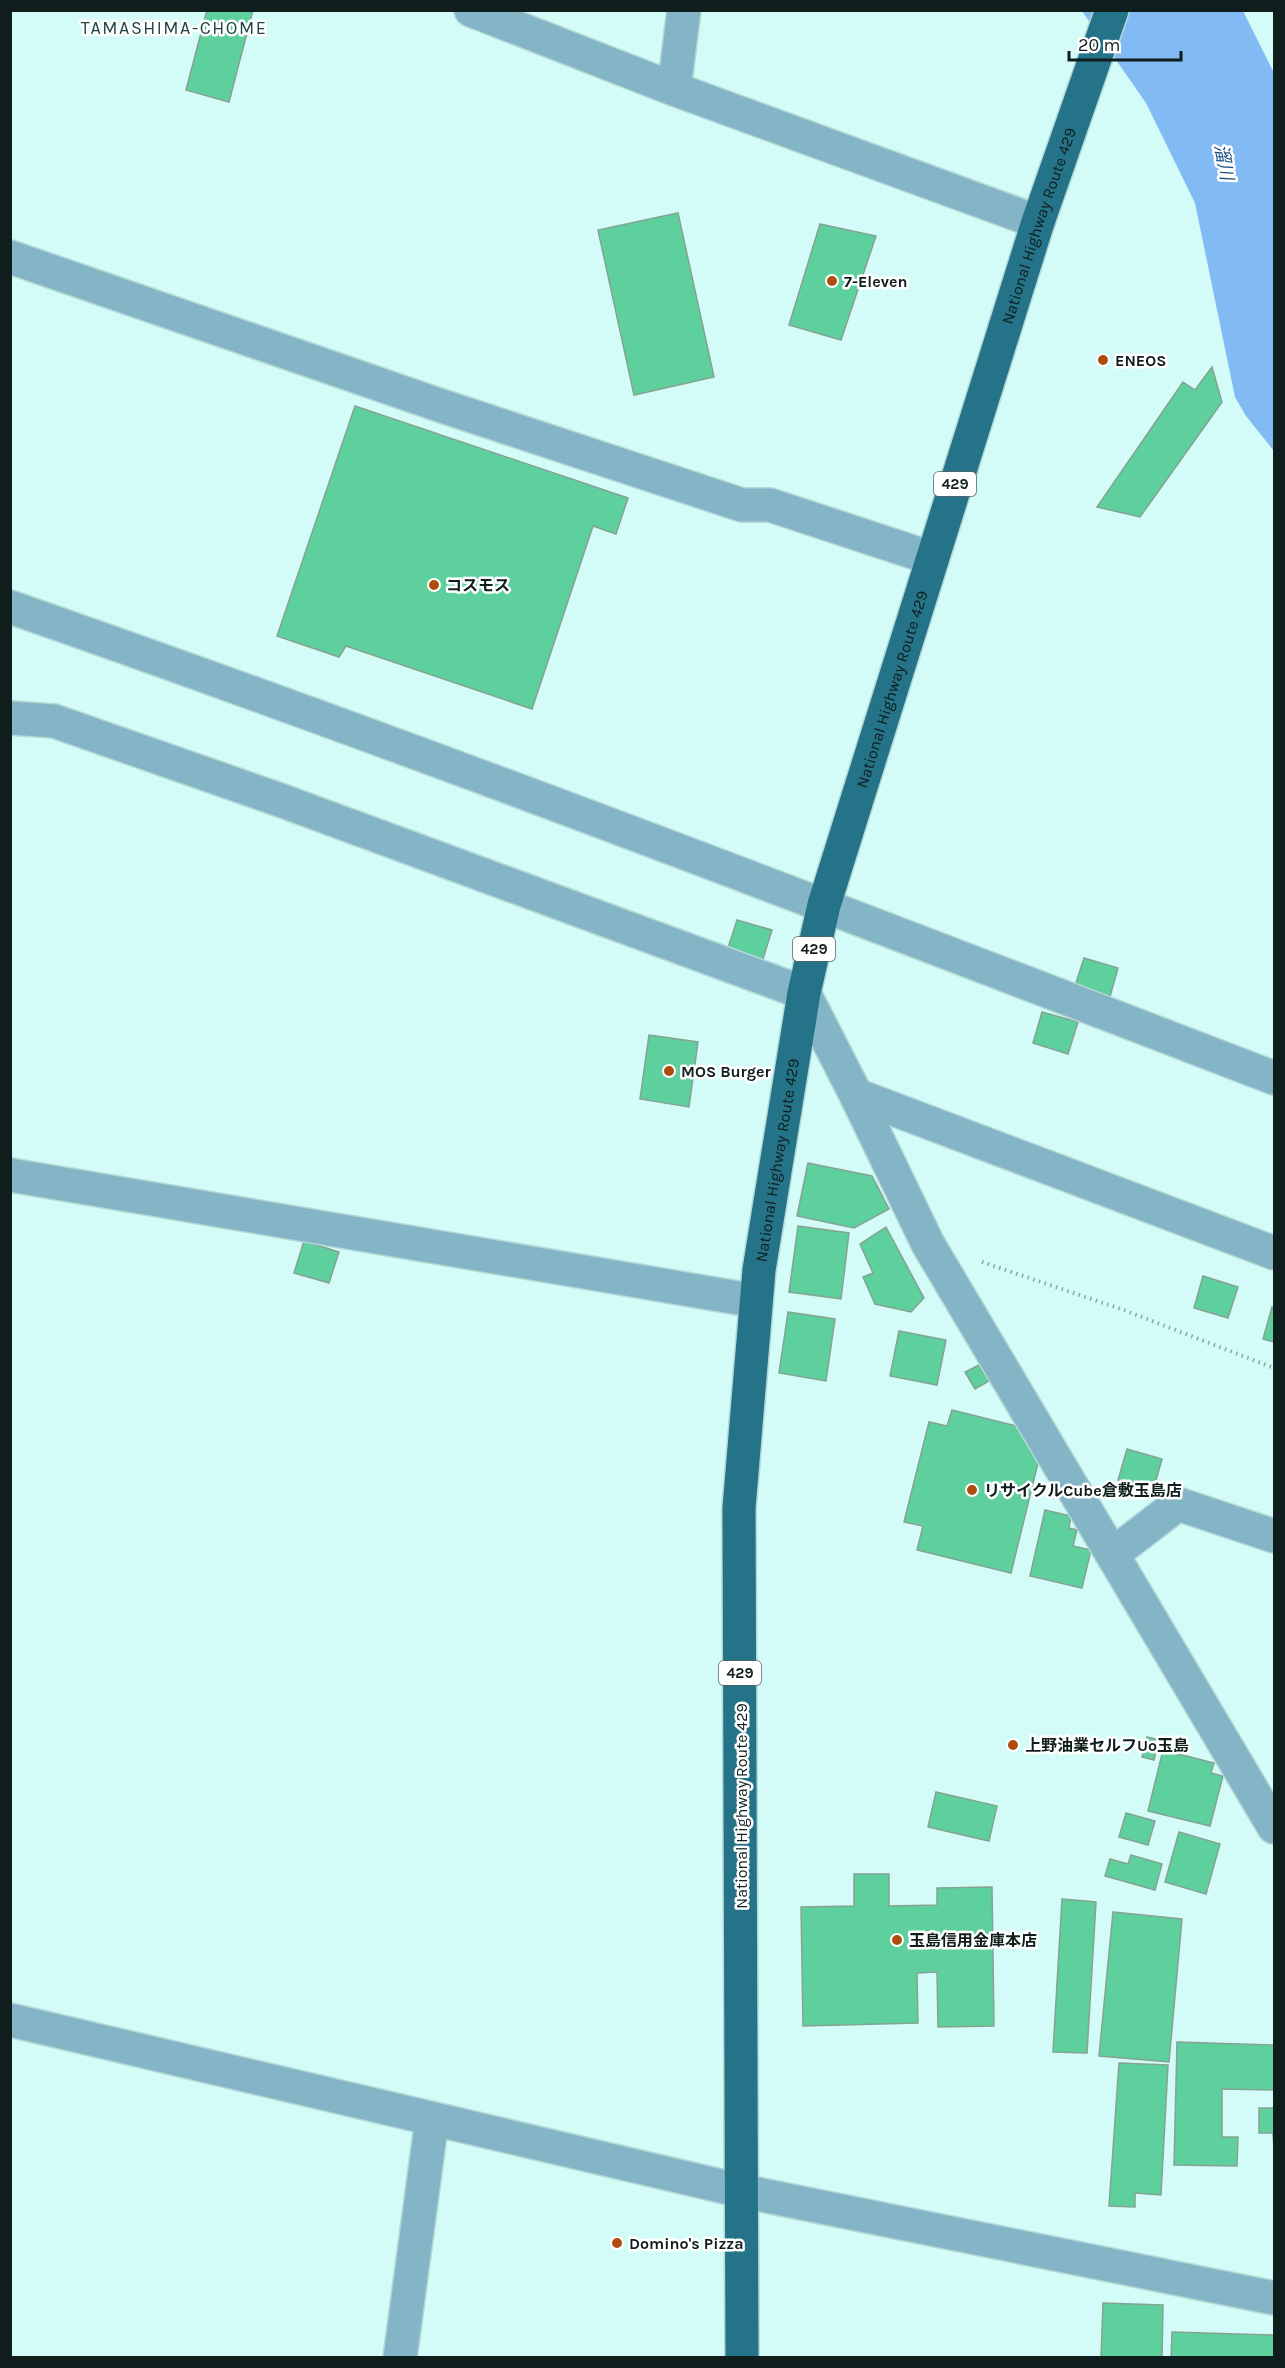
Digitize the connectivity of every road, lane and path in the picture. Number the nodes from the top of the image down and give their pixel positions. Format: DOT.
graph roads {
  1 [pos="471,10"];
  2 [pos="684,10"];
  3 [pos="1112,10"];
  4 [pos="674,89"];
  5 [pos="1038,222"];
  6 [pos="10,257"];
  7 [pos="931,558"];
  8 [pos="10,607"];
  9 [pos="10,718"];
  10 [pos="824,905"];
  11 [pos="804,993"];
  12 [pos="1275,1078"];
  13 [pos="856,1095"];
  14 [pos="10,1175"];
  15 [pos="1275,1253"];
  16 [pos="981,1262"];
  17 [pos="756,1301"];
  18 [pos="1275,1368"];
  19 [pos="1275,1536"];
  20 [pos="1113,1554"];
  21 [pos="1275,1827"];
  22 [pos="10,2020"];
  23 [pos="432,2119"];
  24 [pos="742,2191"];
  25 [pos="1275,2298"];
  26 [pos="400,2358"];
  27 [pos="742,2358"];
  1 -- 4 [label="street"];
  2 -- 4 [label="street"];
  3 -- 5 [label="highway, National Highway Route 429 / 429"];
  4 -- 5 [label="street"];
  5 -- 7 [label="highway, National Highway Route 429 / 429"];
  6 -- 7 [label="street"];
  7 -- 10 [label="highway, National Highway Route 429 / 429"];
  8 -- 10 [label="street"];
  9 -- 11 [label="street"];
  10 -- 11 [label="highway, National Highway Route 429 / 429"];
  10 -- 12 [label="street"];
  11 -- 13 [label="street"];
  11 -- 17 [label="highway, National Highway Route 429 / 429"];
  13 -- 15 [label="street"];
  13 -- 20 [label="street"];
  14 -- 17 [label="street"];
  16 -- 18 [label="path"];
  17 -- 24 [label="highway, National Highway Route 429 / 429"];
  19 -- 20 [label="street"];
  20 -- 21 [label="street"];
  22 -- 23 [label="street"];
  23 -- 24 [label="street"];
  23 -- 26 [label="street"];
  24 -- 25 [label="street"];
  24 -- 27 [label="highway, National Highway Route 429 / 429"];
}
